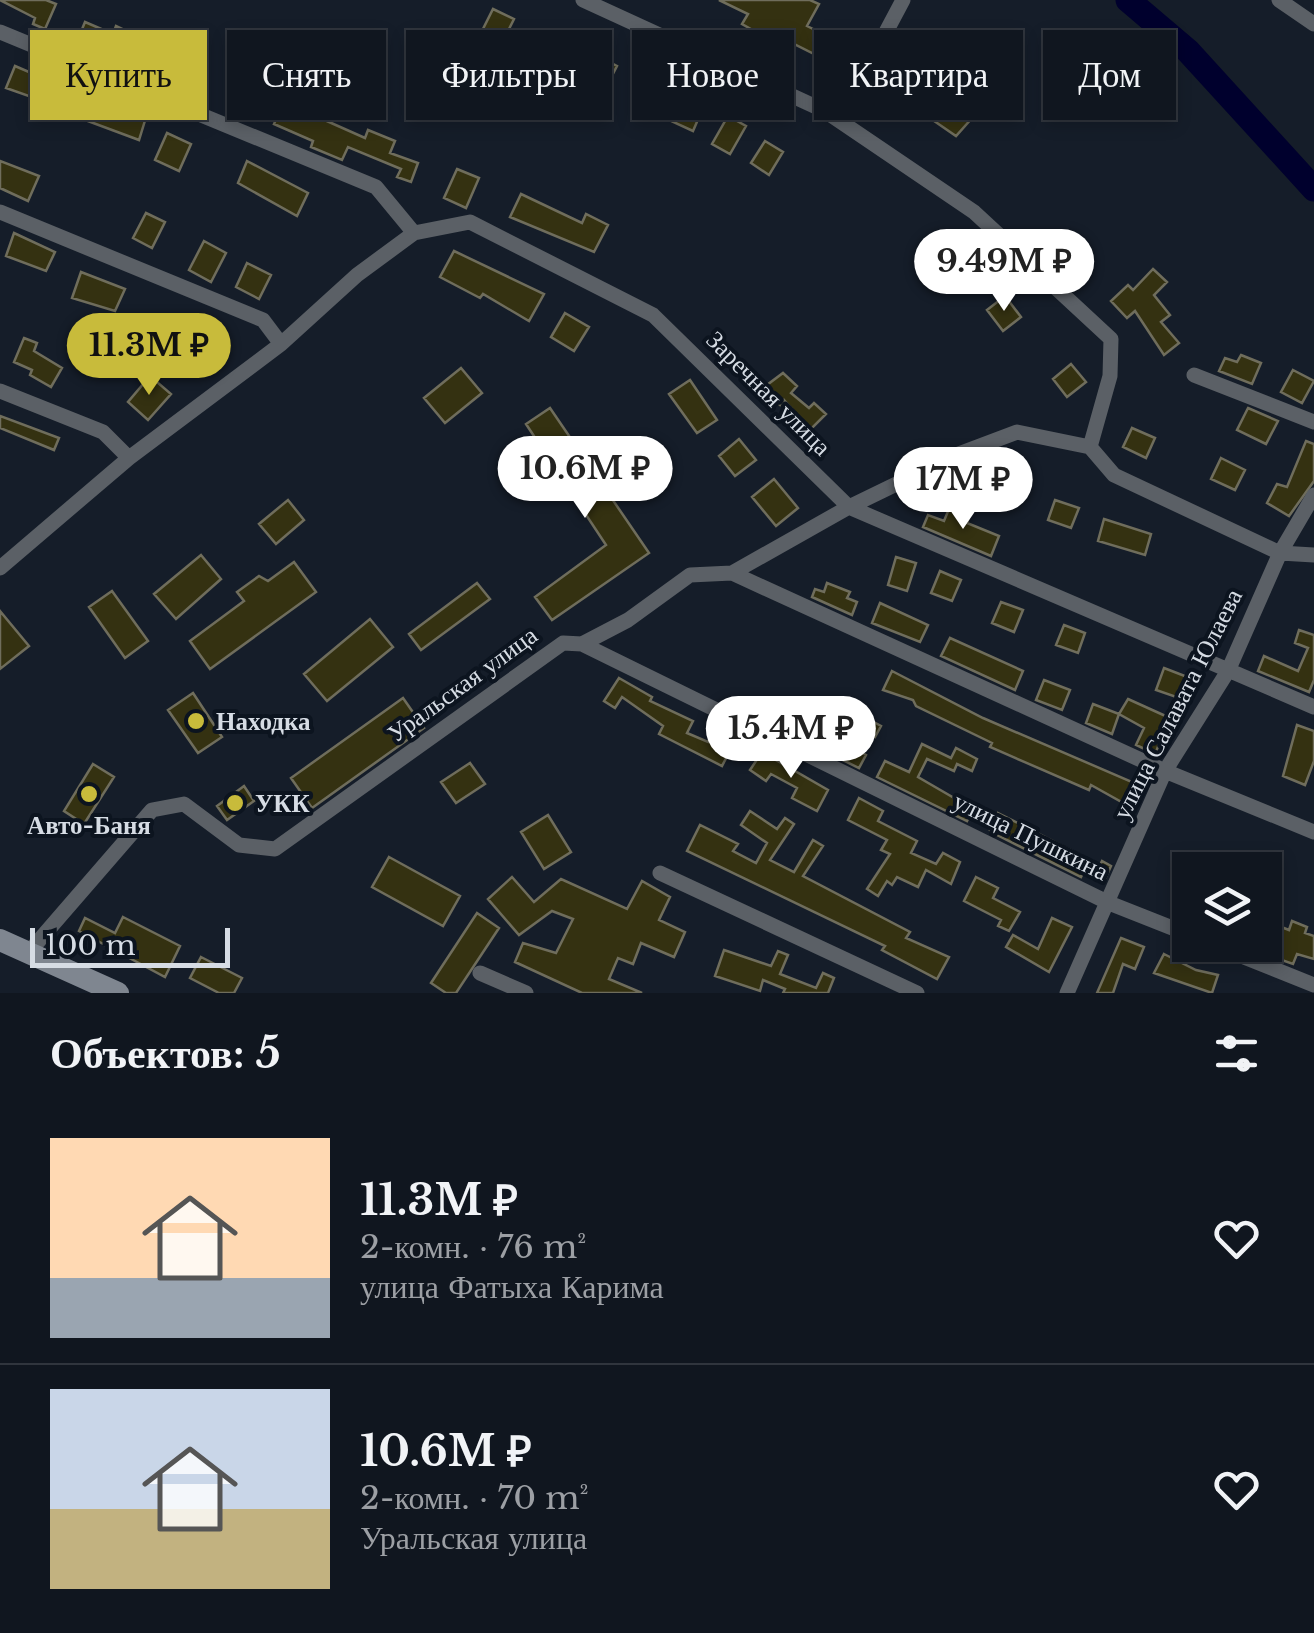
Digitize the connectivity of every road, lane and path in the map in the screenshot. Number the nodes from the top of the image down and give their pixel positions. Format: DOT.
graph roads {
  1 [pos="583,0"];
  2 [pos="903,0"];
  3 [pos="1279,0"];
  4 [pos="1314,24"];
  5 [pos="887,30"];
  6 [pos="0,32"];
  7 [pos="814,107"];
  8 [pos="837,120"];
  9 [pos="0,212"];
  10 [pos="414,233"];
  11 [pos="281,344"];
  12 [pos="1194,375"];
  13 [pos="0,391"];
  14 [pos="1314,422"];
  15 [pos="1090,446"];
  16 [pos="129,458"];
  17 [pos="1314,494"];
  18 [pos="849,507"];
  19 [pos="1280,553"];
  20 [pos="1314,555"];
  21 [pos="0,568"];
  22 [pos="732,574"];
  23 [pos="582,644"];
  24 [pos="1228,671"];
  25 [pos="1314,707"];
  26 [pos="1165,771"];
  27 [pos="1314,832"];
  28 [pos="660,872"];
  29 [pos="1109,903"];
  30 [pos="1172,928"];
  31 [pos="0,940"];
  32 [pos="29,952"];
  33 [pos="1256,962"];
  34 [pos="480,973"];
  35 [pos="1314,985"];
  36 [pos="118,993"];
  37 [pos="526,993"];
  38 [pos="917,993"];
  39 [pos="1066,993"];
  1 -- 7 [label="street"];
  2 -- 5 [label="street"];
  3 -- 4 [label="street"];
  6 -- 10 [label="street"];
  8 -- 15 [label="street"];
  9 -- 11 [label="street"];
  10 -- 11 [label="street"];
  10 -- 18 [label="street, Заречная улица"];
  11 -- 16 [label="street"];
  12 -- 14 [label="street"];
  13 -- 16 [label="street"];
  15 -- 18 [label="street"];
  15 -- 19 [label="street"];
  16 -- 21 [label="street"];
  17 -- 19 [label="street, улица Салавата Юлаева"];
  18 -- 22 [label="street"];
  18 -- 24 [label="street, Заречная улица"];
  19 -- 20 [label="street"];
  19 -- 24 [label="street, улица Салавата Юлаева"];
  22 -- 23 [label="street, Уральская улица"];
  22 -- 26 [label="street"];
  23 -- 29 [label="street, улица Пушкина"];
  23 -- 32 [label="street, Уральская улица"];
  24 -- 25 [label="street, Заречная улица"];
  24 -- 26 [label="street, улица Салавата Юлаева"];
  26 -- 27 [label="street"];
  26 -- 29 [label="street, улица Салавата Юлаева"];
  28 -- 38 [label="street"];
  29 -- 30 [label="street, улица Пушкина"];
  29 -- 39 [label="street, улица Салавата Юлаева"];
  31 -- 32 [label="main road"];
  32 -- 36 [label="main road"];
  33 -- 35 [label="street"];
  34 -- 37 [label="street"];
}
